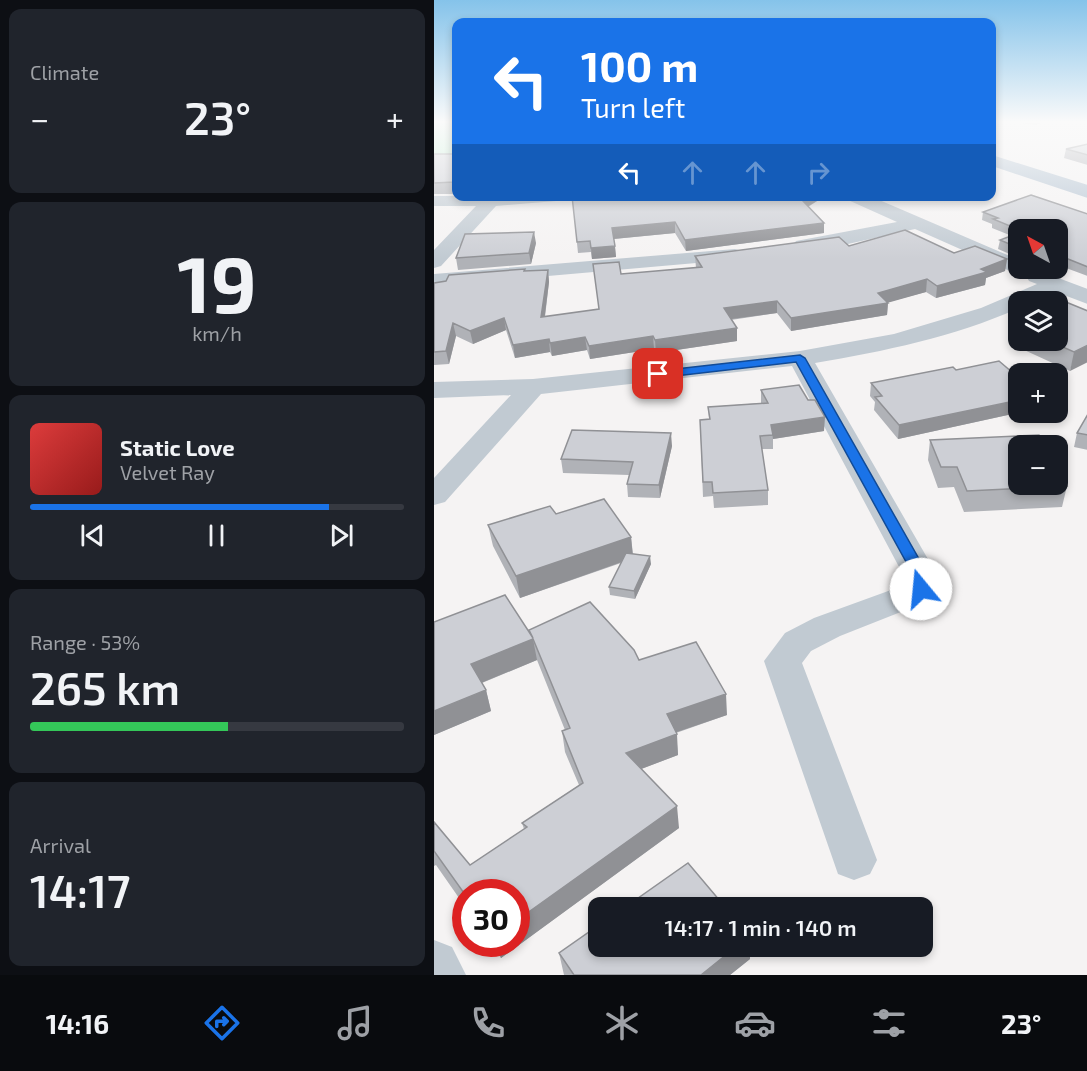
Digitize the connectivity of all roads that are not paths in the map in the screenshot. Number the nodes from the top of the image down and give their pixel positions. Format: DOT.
graph roads {
  1 [pos="1018,168"];
  2 [pos="1088,192"];
  3 [pos="434,201"];
  4 [pos="491,201"];
  5 [pos="866,201"];
  6 [pos="918,223"];
  7 [pos="782,248"];
  8 [pos="759,251"];
  9 [pos="434,262"];
  10 [pos="1008,263"];
  11 [pos="1044,279"];
  12 [pos="434,280"];
  13 [pos="1055,284"];
  14 [pos="1088,297"];
  15 [pos="800,358"];
  16 [pos="533,387"];
  17 [pos="434,390"];
  18 [pos="434,496"];
  19 [pos="854,860"];
  20 [pos="434,964"];
  21 [pos="441,975"];
  1 -- 2 [label="main road"];
  3 -- 4 [label="street"];
  4 -- 9 [label="street"];
  5 -- 6 [label="street"];
  6 -- 7 [label="street"];
  6 -- 10 [label="street"];
  8 -- 12 [label="street"];
  11 -- 13 [label="street"];
  13 -- 14 [label="street"];
  13 -- 15 [label="street"];
  15 -- 16 [label="street"];
  15 -- 19 [label="street"];
  16 -- 17 [label="street"];
  16 -- 18 [label="street"];
  20 -- 21 [label="street"];
}
